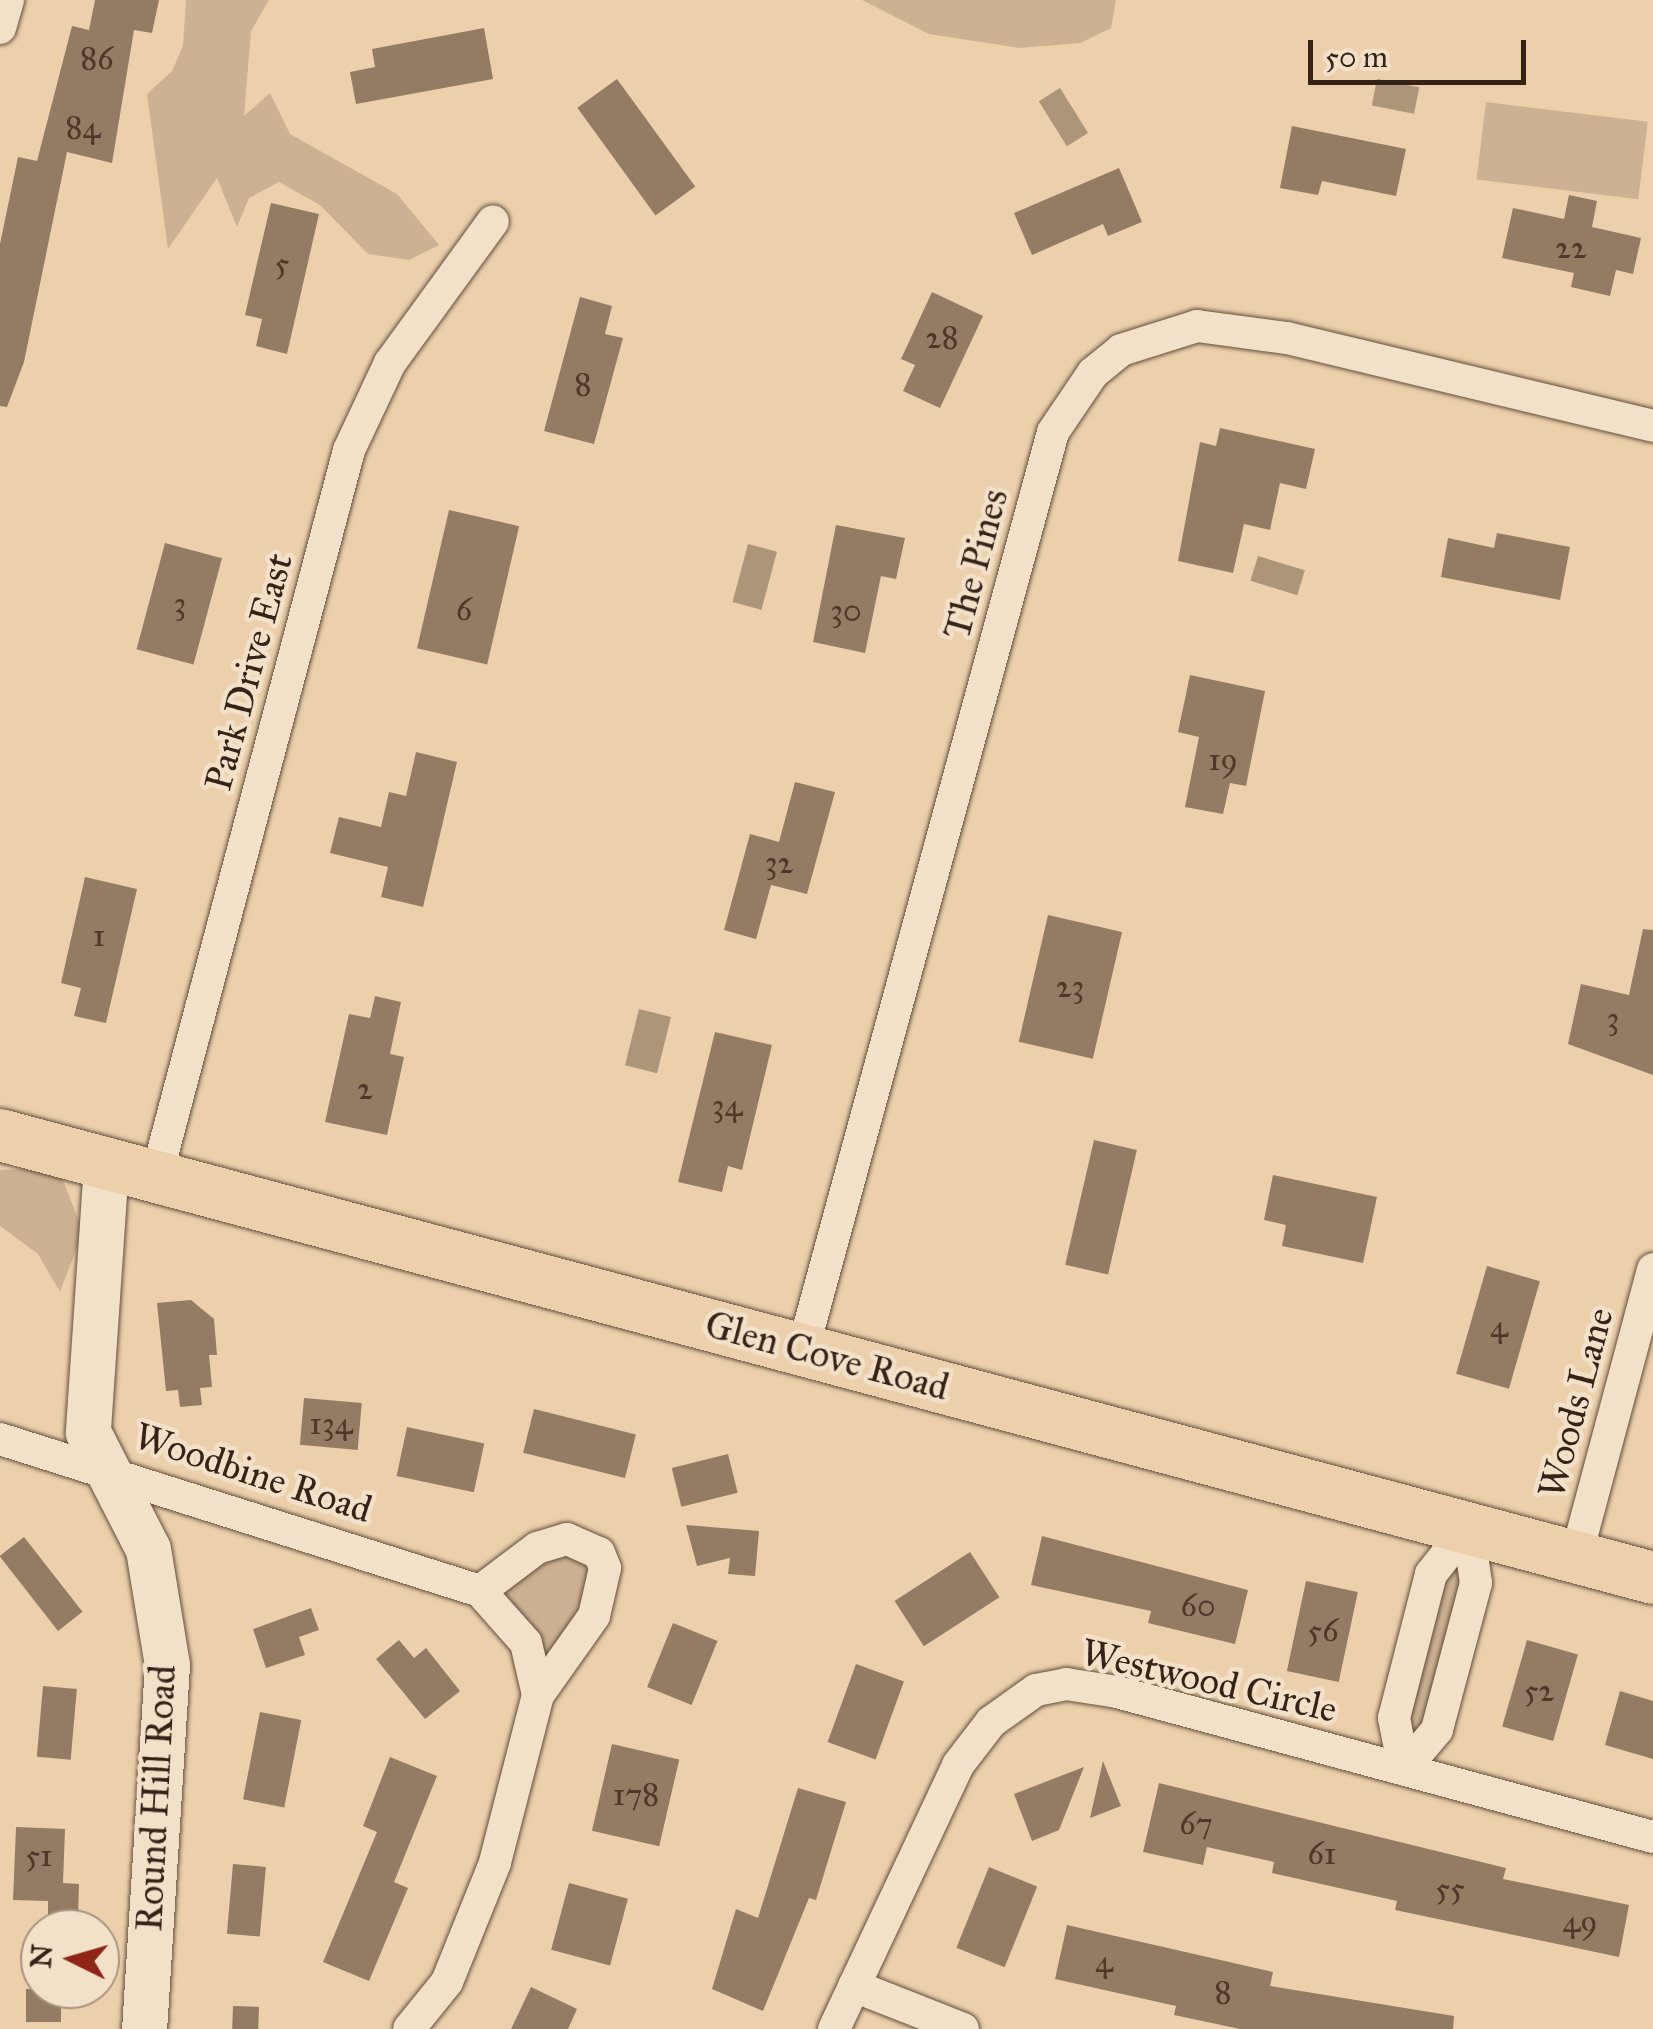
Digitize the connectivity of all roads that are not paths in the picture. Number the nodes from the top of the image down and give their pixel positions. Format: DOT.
graph roads {
  1 [pos="8,0"];
  2 [pos="0,28"];
  3 [pos="493,221"];
  4 [pos="1653,426"];
  5 [pos="0,1135"];
  6 [pos="106,1165"];
  7 [pos="156,1178"];
  8 [pos="1653,1269"];
  9 [pos="803,1350"];
  10 [pos="0,1439"];
  11 [pos="100,1466"];
  12 [pos="1468,1527"];
  13 [pos="1576,1557"];
  14 [pos="1653,1578"];
  15 [pos="480,1591"];
  16 [pos="538,1695"];
  17 [pos="1404,1770"];
  18 [pos="1653,1837"];
  19 [pos="854,1986"];
  20 [pos="144,2029"];
  21 [pos="409,2029"];
  22 [pos="834,2029"];
  23 [pos="963,2029"];
  1 -- 2 [label="street"];
  3 -- 7 [label="street, Park Drive East"];
  4 -- 9 [label="street, The Pines"];
  5 -- 6 [label="main road, Glen Cove Road"];
  6 -- 7 [label="main road, Glen Cove Road"];
  6 -- 11 [label="street, Round Hill Road"];
  7 -- 9 [label="main road, Glen Cove Road"];
  8 -- 13 [label="street, Woods Lane"];
  9 -- 12 [label="main road, Glen Cove Road"];
  10 -- 11 [label="street, Woodbine Road"];
  11 -- 15 [label="street, Woodbine Road"];
  11 -- 20 [label="street, Round Hill Road"];
  12 -- 13 [label="main road, Glen Cove Road"];
  12 -- 17 [label="street"];
  12 -- 17 [label="street"];
  13 -- 14 [label="main road, Glen Cove Road"];
  15 -- 16 [label="street"];
  15 -- 16 [label="street"];
  16 -- 21 [label="street"];
  17 -- 18 [label="street, Westwood Circle"];
  17 -- 19 [label="street, Westwood Circle"];
  19 -- 22 [label="street, Westwood Circle"];
  19 -- 23 [label="street"];
}
